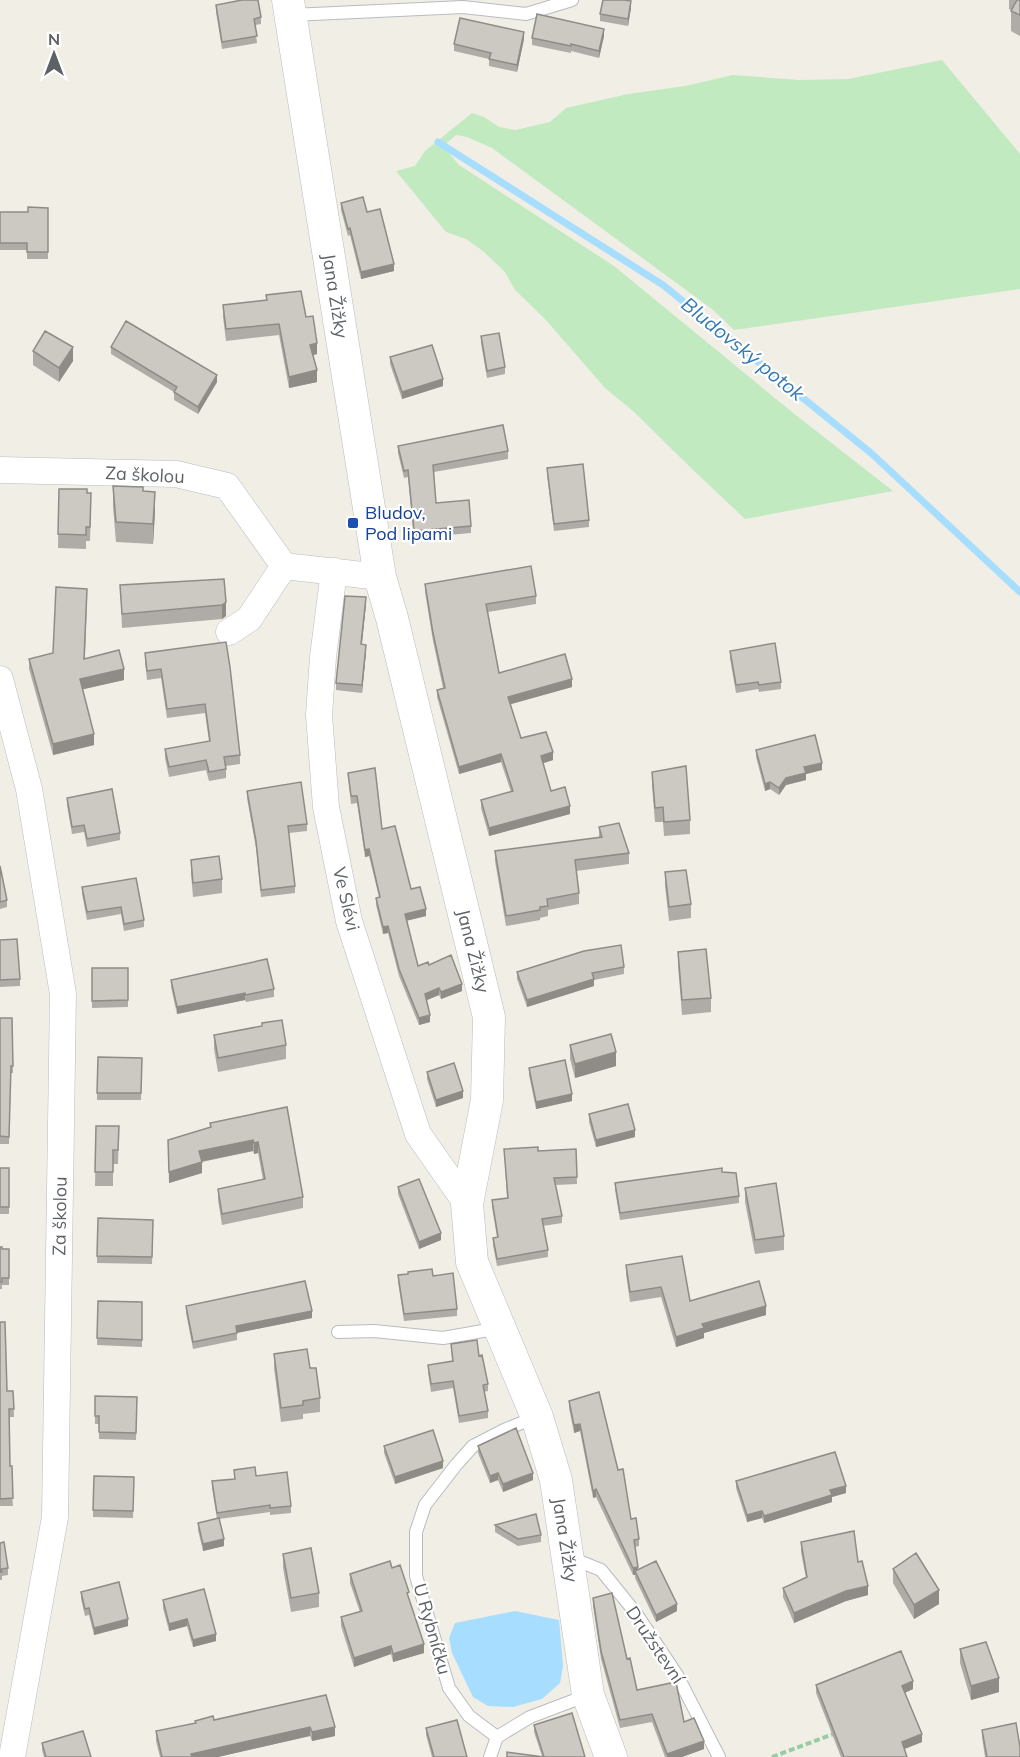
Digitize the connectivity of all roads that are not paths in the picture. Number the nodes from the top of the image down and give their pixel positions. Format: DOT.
graph roads {
  1 [pos="572,0"];
  2 [pos="289,8"];
  3 [pos="0,470"];
  4 [pos="284,566"];
  5 [pos="334,572"];
  6 [pos="380,577"];
  7 [pos="229,632"];
  8 [pos="0,679"];
  9 [pos="467,1204"];
  10 [pos="501,1328"];
  11 [pos="338,1332"];
  12 [pos="537,1417"];
  13 [pos="568,1557"];
  14 [pos="588,1695"];
  15 [pos="497,1737"];
  16 [pos="12,1757"];
  17 [pos="490,1757"];
  18 [pos="611,1757"];
  19 [pos="719,1757"];
  1 -- 2 [label="lane"];
  2 -- 6 [label="street, Jana Žižky"];
  3 -- 4 [label="street, Za školou"];
  4 -- 5 [label="street"];
  4 -- 7 [label="street"];
  5 -- 6 [label="street"];
  5 -- 9 [label="street, Ve Slévi"];
  6 -- 9 [label="street, Jana Žižky"];
  8 -- 16 [label="street, Za školou"];
  9 -- 10 [label="street, Jana Žižky"];
  10 -- 11 [label="lane"];
  10 -- 12 [label="street, Jana Žižky"];
  12 -- 13 [label="street, Jana Žižky"];
  12 -- 15 [label="lane, U Rybníčku"];
  13 -- 14 [label="street, Jana Žižky"];
  13 -- 19 [label="lane, Družstevní"];
  14 -- 15 [label="lane"];
  14 -- 18 [label="street, Jana Žižky"];
  15 -- 17 [label="lane"];
}
